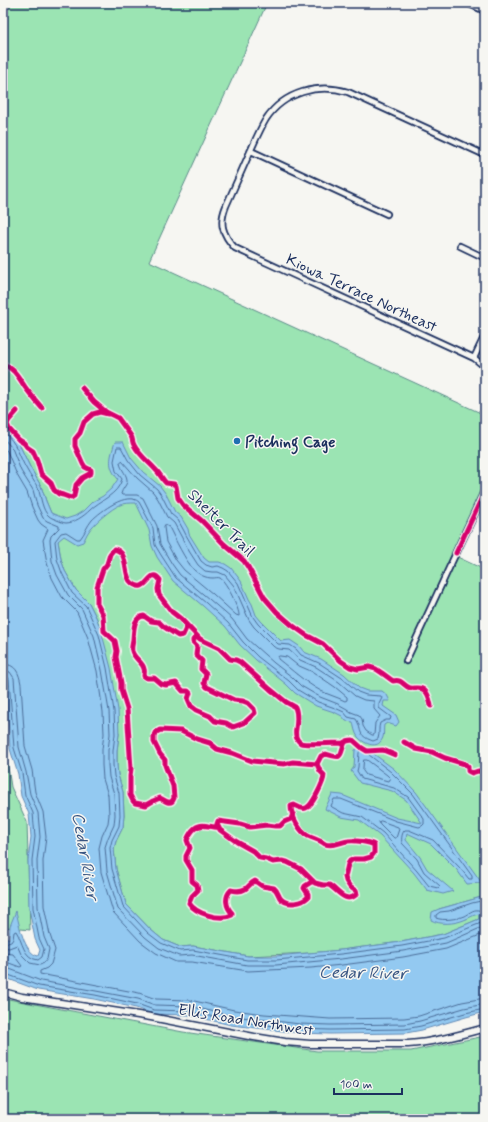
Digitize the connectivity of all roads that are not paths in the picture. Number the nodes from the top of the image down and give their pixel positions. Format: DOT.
graph roads {
  1 [pos="467,3"];
  2 [pos="485,11"];
  3 [pos="251,151"];
  4 [pos="485,155"];
  5 [pos="387,214"];
  6 [pos="460,246"];
  7 [pos="485,258"];
  8 [pos="485,335"];
  9 [pos="474,358"];
  10 [pos="485,367"];
  11 [pos="485,491"];
  12 [pos="456,553"];
  13 [pos="406,662"];
  14 [pos="3,992"];
  15 [pos="485,1028"];
  1 -- 2 [label="street"];
  3 -- 4 [label="street"];
  3 -- 5 [label="street"];
  3 -- 9 [label="street, Kiowa Terrace Northeast"];
  6 -- 7 [label="street"];
  8 -- 9 [label="street"];
  9 -- 10 [label="street, Kiowa Terrace Northeast"];
  11 -- 12 [label="street"];
  12 -- 13 [label="street"];
  14 -- 15 [label="street, Ellis Road Northwest"];
}
